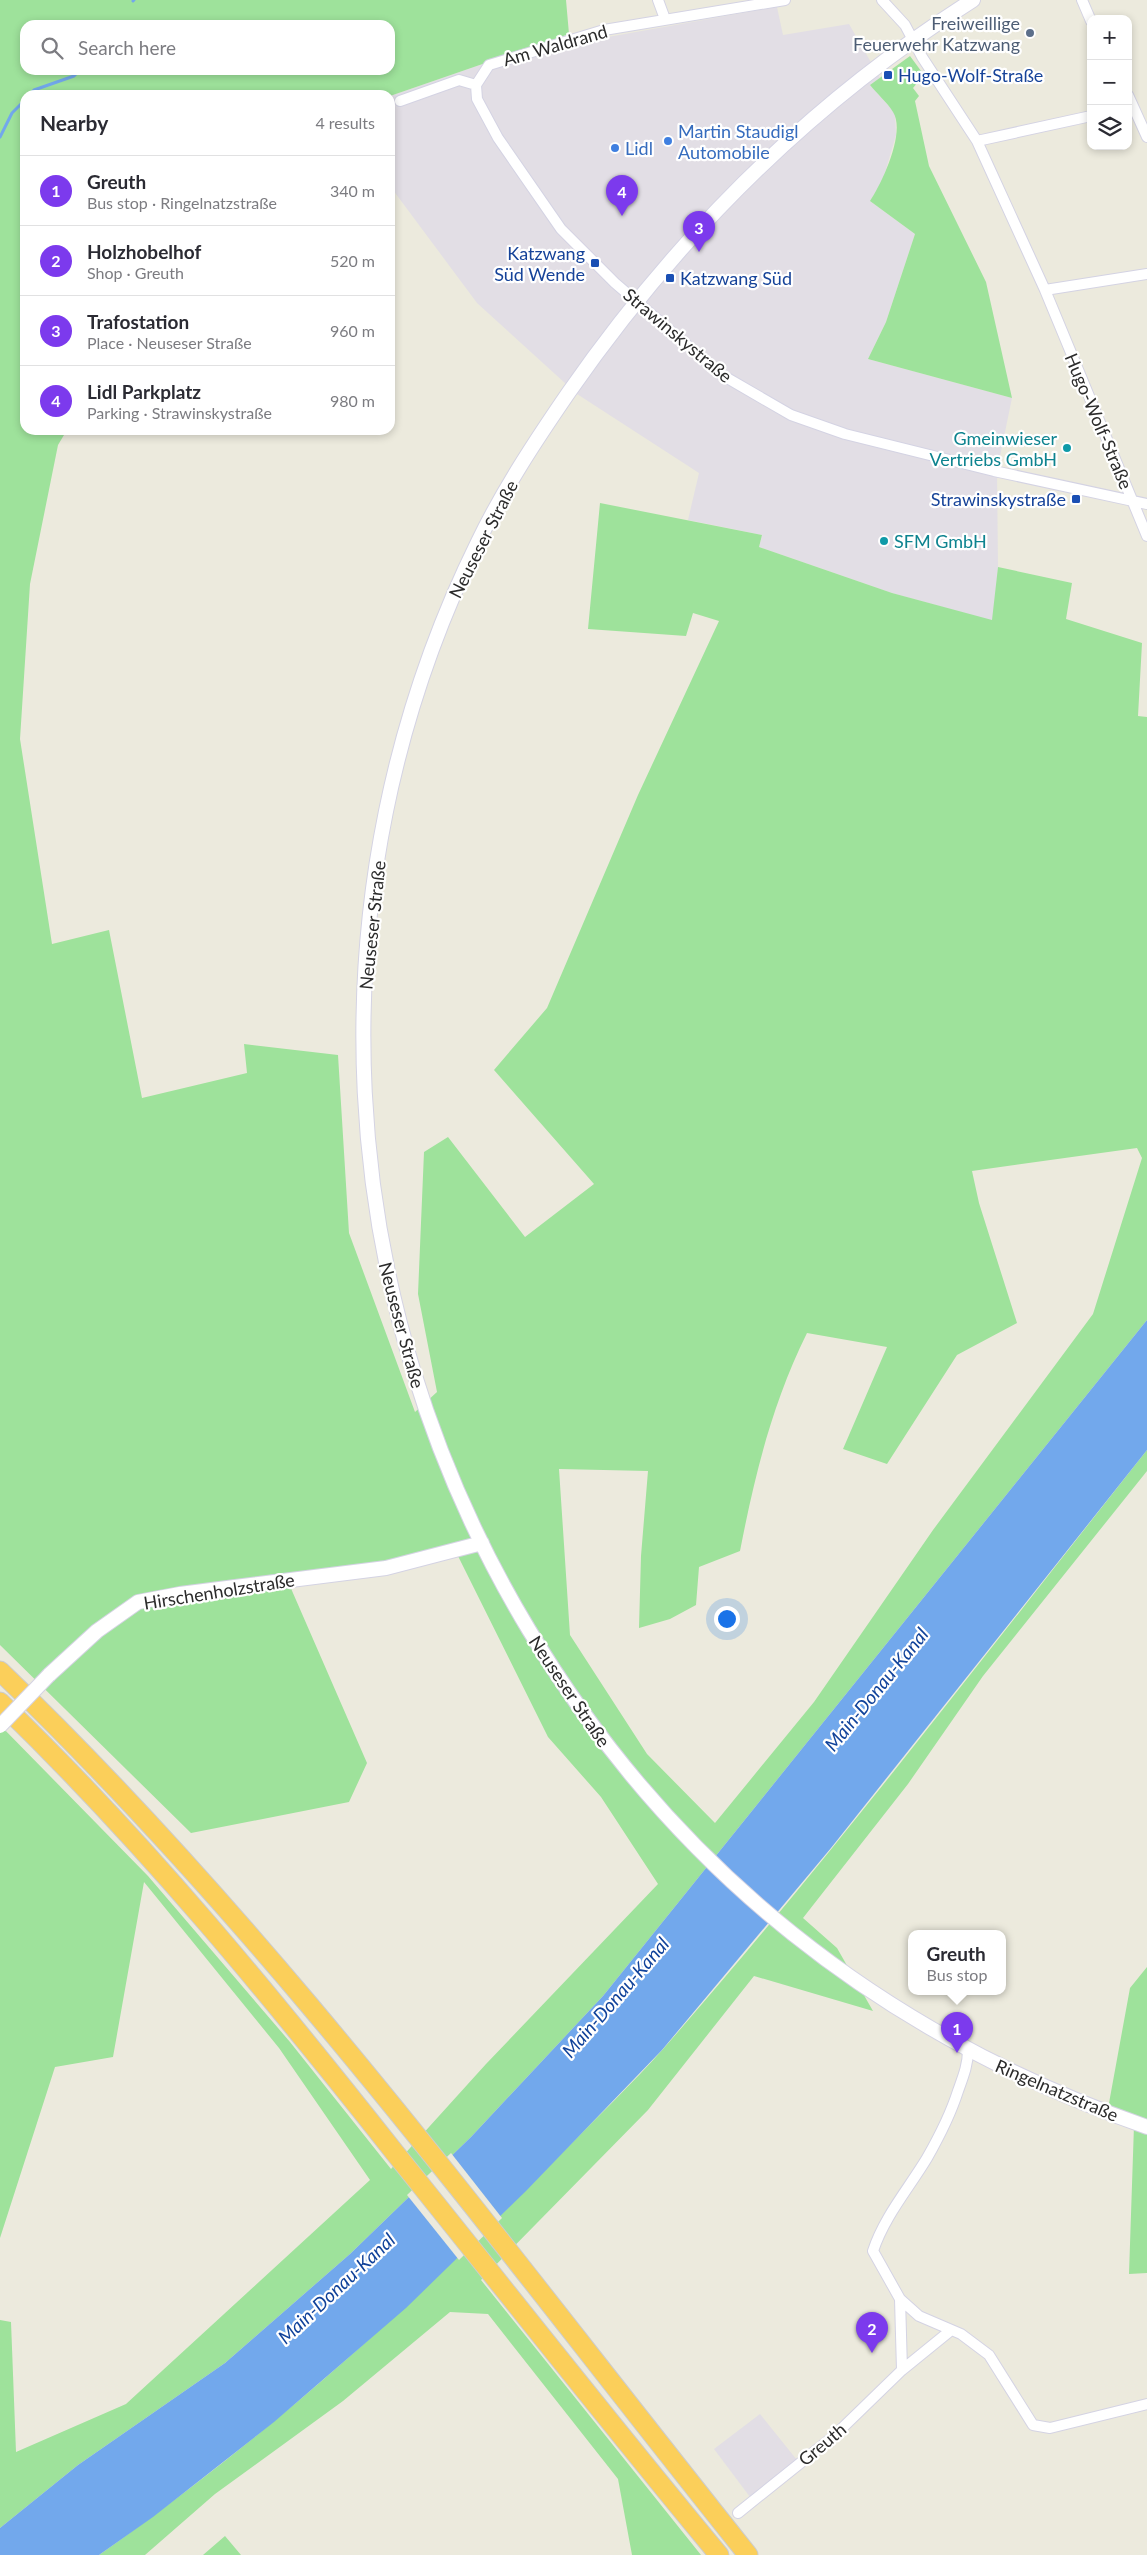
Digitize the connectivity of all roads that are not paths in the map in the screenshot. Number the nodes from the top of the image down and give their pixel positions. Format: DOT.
graph roads {
  1 [pos="658,0"];
  2 [pos="785,0"];
  3 [pos="882,0"];
  4 [pos="973,0"];
  5 [pos="1082,0"];
  6 [pos="1088,15"];
  7 [pos="665,19"];
  8 [pos="912,40"];
  9 [pos="476,85"];
  10 [pos="400,101"];
  11 [pos="1132,109"];
  12 [pos="1087,117"];
  13 [pos="1147,137"];
  14 [pos="977,141"];
  15 [pos="1147,274"];
  16 [pos="1045,290"];
  17 [pos="636,301"];
  18 [pos="1132,500"];
  19 [pos="1147,504"];
  20 [pos="1147,536"];
  21 [pos="482,1543"];
  22 [pos="0,1671"];
  23 [pos="0,1702"];
  24 [pos="0,1726"];
  25 [pos="793,1936"];
  26 [pos="968,2050"];
  27 [pos="1147,2127"];
  28 [pos="900,2299"];
  29 [pos="950,2331"];
  30 [pos="902,2370"];
  31 [pos="1147,2404"];
  32 [pos="738,2513"];
  33 [pos="710,2545"];
  34 [pos="748,2555"];
  1 -- 7 [label="street"];
  2 -- 7 [label="street, Am Waldrand"];
  3 -- 8 [label="street"];
  4 -- 8 [label="main road, Neuseser Straße"];
  5 -- 6 [label="street"];
  7 -- 9 [label="street, Am Waldrand"];
  8 -- 14 [label="street, Hugo-Wolf-Straße"];
  8 -- 17 [label="main road, Neuseser Straße"];
  9 -- 10 [label="street"];
  9 -- 17 [label="street, Strawinskystraße"];
  11 -- 13 [label="street"];
  12 -- 14 [label="street"];
  14 -- 16 [label="street, Hugo-Wolf-Straße"];
  15 -- 16 [label="street"];
  16 -- 18 [label="street, Hugo-Wolf-Straße"];
  17 -- 18 [label="street, Strawinskystraße"];
  17 -- 21 [label="main road, Neuseser Straße"];
  18 -- 19 [label="street, Strawinskystraße"];
  18 -- 20 [label="street, Hugo-Wolf-Straße"];
  21 -- 24 [label="main road, Hirschenholzstraße, bridge"];
  21 -- 25 [label="main road, Neuseser Straße"];
  22 -- 34 [label="highway"];
  23 -- 33 [label="highway"];
  25 -- 26 [label="main road, Ringelnatzstraße"];
  26 -- 27 [label="main road, Ringelnatzstraße"];
  26 -- 28 [label="street"];
  28 -- 29 [label="street"];
  28 -- 30 [label="street"];
  29 -- 30 [label="street, Greuth"];
  29 -- 31 [label="street"];
  30 -- 32 [label="street, Greuth"];
}
